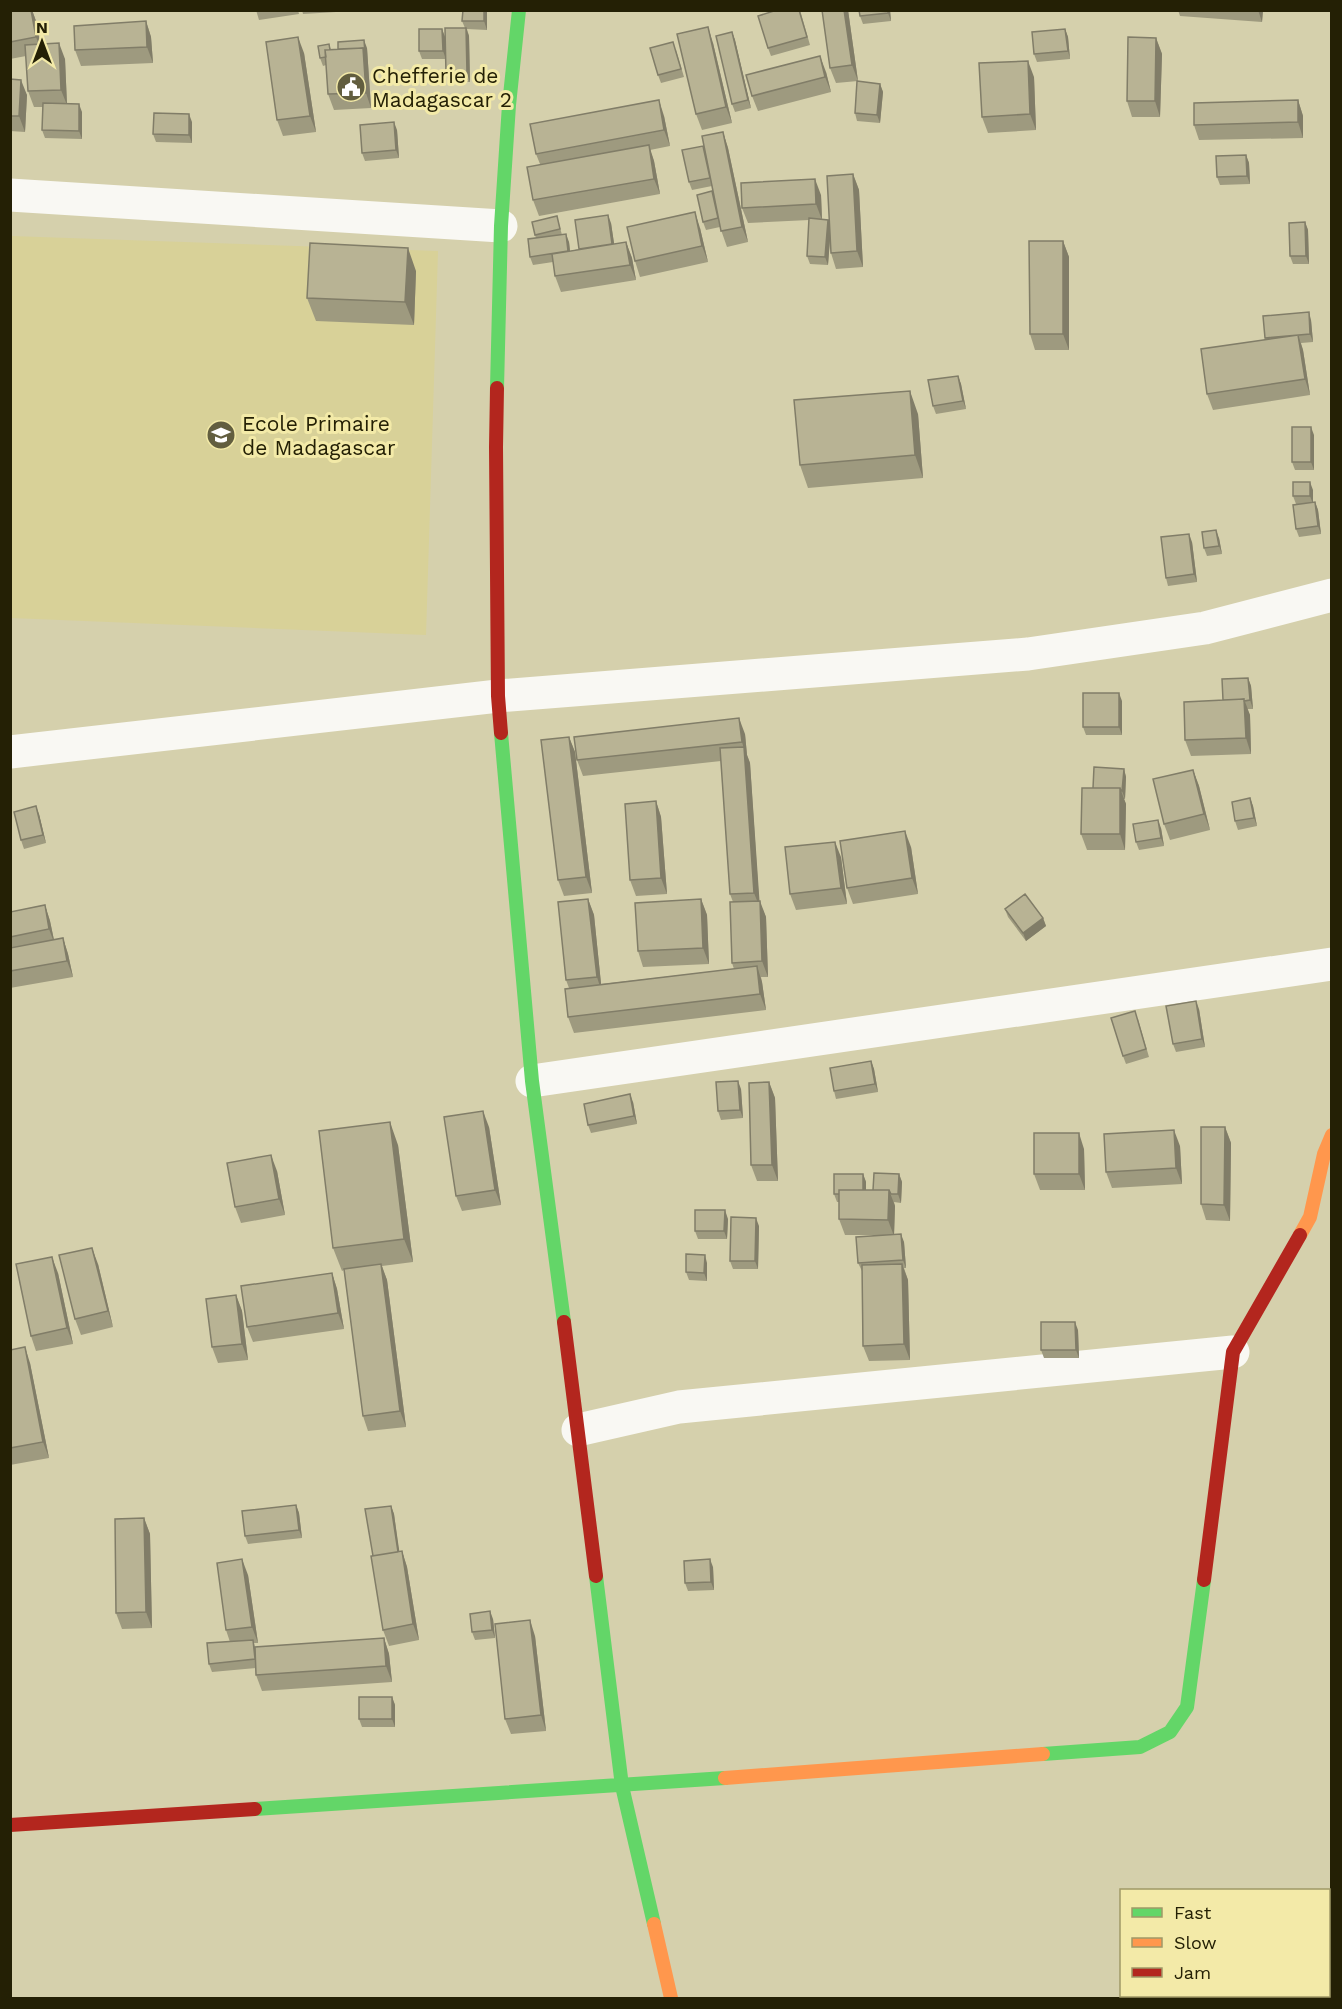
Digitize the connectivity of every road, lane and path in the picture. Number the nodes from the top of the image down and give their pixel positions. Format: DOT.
graph roads {
  1 [pos="519,10"];
  2 [pos="10,195"];
  3 [pos="501,226"];
  4 [pos="1332,595"];
  5 [pos="498,696"];
  6 [pos="10,752"];
  7 [pos="1332,964"];
  8 [pos="532,1081"];
  9 [pos="1332,1135"];
  10 [pos="1233,1352"];
  11 [pos="579,1430"];
  12 [pos="622,1786"];
  13 [pos="10,1825"];
  14 [pos="671,1998"];
  1 -- 3 [label="street"];
  2 -- 3 [label="street"];
  3 -- 5 [label="street"];
  4 -- 5 [label="street"];
  5 -- 6 [label="street"];
  5 -- 8 [label="street"];
  7 -- 8 [label="street"];
  8 -- 11 [label="street"];
  9 -- 10 [label="street"];
  10 -- 11 [label="street"];
  10 -- 12 [label="street"];
  11 -- 12 [label="street"];
  12 -- 13 [label="street"];
  12 -- 14 [label="street"];
}
